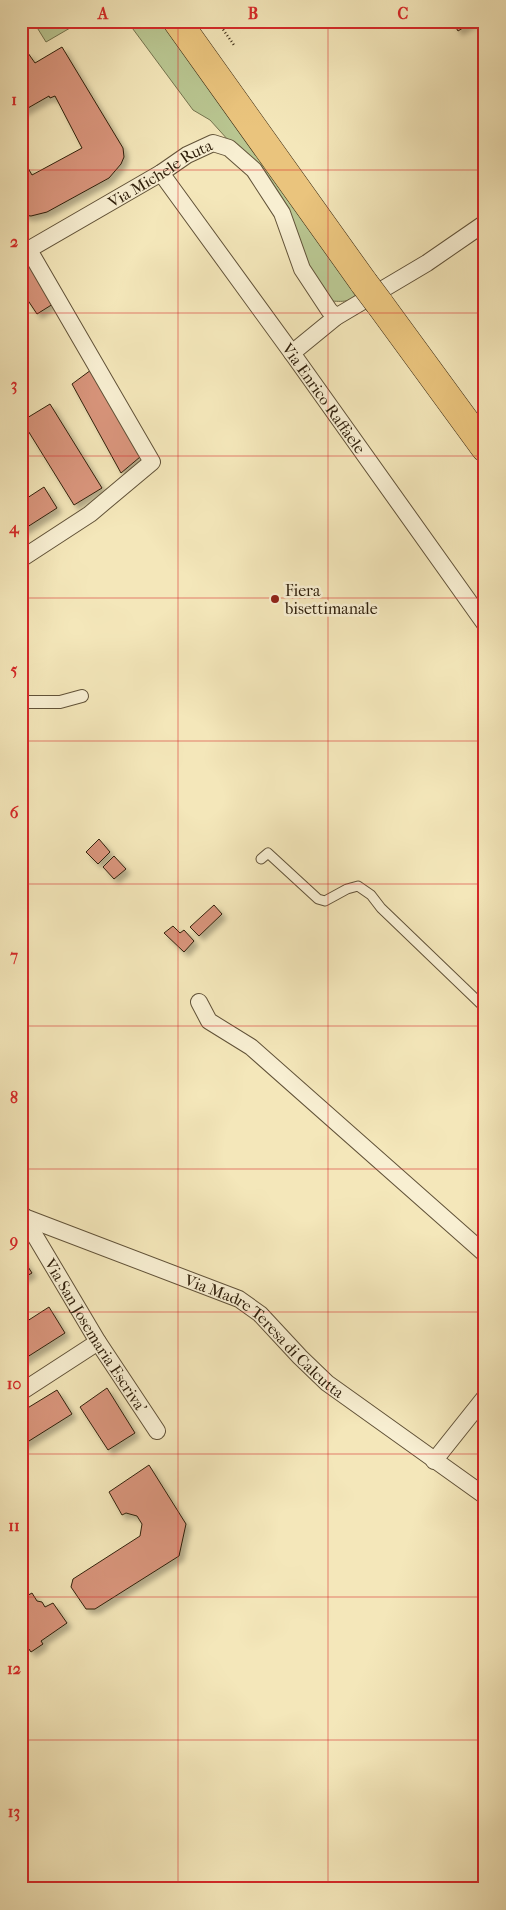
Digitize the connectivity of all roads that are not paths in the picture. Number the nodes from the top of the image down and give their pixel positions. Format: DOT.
graph roads {
  1 [pos="177,21"];
  2 [pos="161,173"];
  3 [pos="485,223"];
  4 [pos="25,252"];
  5 [pos="336,317"];
  6 [pos="318,332"];
  7 [pos="292,353"];
  8 [pos="311,379"];
  9 [pos="485,448"];
  10 [pos="21,559"];
  11 [pos="485,624"];
  12 [pos="82,696"];
  13 [pos="21,702"];
  14 [pos="261,859"];
  15 [pos="199,1002"];
  16 [pos="485,1008"];
  17 [pos="23,1215"];
  18 [pos="485,1254"];
  19 [pos="98,1342"];
  20 [pos="21,1392"];
  21 [pos="485,1397"];
  22 [pos="157,1431"];
  23 [pos="434,1461"];
  24 [pos="485,1496"];
  1 -- 9 [label="highway"];
  2 -- 4 [label="street, Via Michele Ruta"];
  2 -- 5 [label="street, Via Michele Ruta"];
  2 -- 7 [label="street, Via Enrico Raffaele"];
  3 -- 5 [label="street"];
  4 -- 10 [label="street"];
  5 -- 6 [label="street"];
  6 -- 7 [label="street"];
  6 -- 8 [label="street"];
  7 -- 8 [label="street, Via Enrico Raffaele"];
  8 -- 11 [label="street, Via Enrico Raffaele"];
  12 -- 13 [label="street"];
  14 -- 16 [label="lane"];
  15 -- 18 [label="street"];
  17 -- 19 [label="street, Via San Josemaria Escriva'"];
  17 -- 23 [label="street, Via Madre Teresa di Calcutta"];
  19 -- 20 [label="street"];
  19 -- 22 [label="street, Via San Josemaria Escriva'"];
  21 -- 23 [label="street"];
  23 -- 24 [label="street, Via Madre Teresa di Calcutta"];
}
